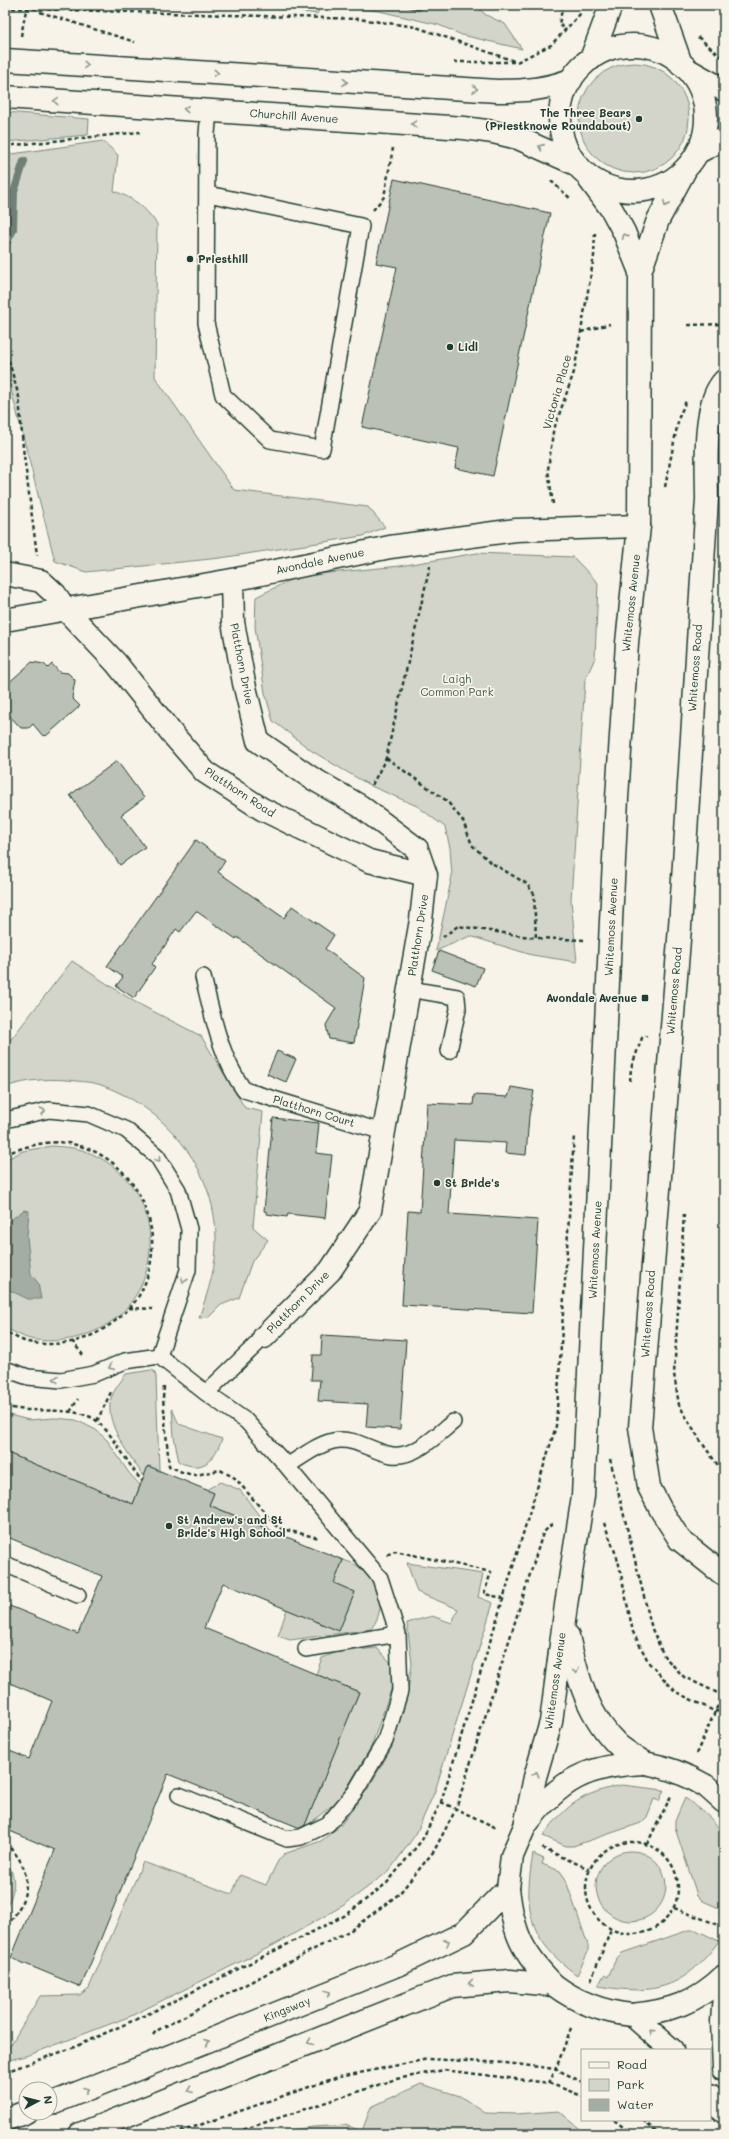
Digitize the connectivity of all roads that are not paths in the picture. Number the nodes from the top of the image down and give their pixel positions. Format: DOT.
graph roads {
  1 [pos="611,5"];
  2 [pos="660,5"];
  3 [pos="591,59"];
  4 [pos="5,60"];
  5 [pos="685,67"];
  6 [pos="571,80"];
  7 [pos="724,90"];
  8 [pos="5,97"];
  9 [pos="209,110"];
  10 [pos="724,139"];
  11 [pos="698,152"];
  12 [pos="581,169"];
  13 [pos="685,170"];
  14 [pos="208,194"];
  15 [pos="640,272"];
  16 [pos="724,381"];
  17 [pos="639,526"];
  18 [pos="5,574"];
  19 [pos="232,580"];
  20 [pos="66,610"];
  21 [pos="5,620"];
  22 [pos="426,876"];
  23 [pos="203,977"];
  24 [pos="409,989"];
  25 [pos="449,1051"];
  26 [pos="5,1120"];
  27 [pos="383,1132"];
  28 [pos="264,1337"];
  29 [pos="159,1356"];
  30 [pos="5,1369"];
  31 [pos="206,1393"];
  32 [pos="453,1422"];
  33 [pos="287,1466"];
  34 [pos="5,1564"];
  35 [pos="724,1575"];
  36 [pos="78,1595"];
  37 [pos="566,1605"];
  38 [pos="398,1634"];
  39 [pos="306,1649"];
  40 [pos="645,1763"];
  41 [pos="715,1787"];
  42 [pos="179,1795"];
  43 [pos="724,1802"];
  44 [pos="525,1826"];
  45 [pos="508,1888"];
  46 [pos="724,1976"];
  47 [pos="554,1986"];
  48 [pos="724,1994"];
  49 [pos="632,2015"];
  50 [pos="671,2049"];
  51 [pos="724,2069"];
  52 [pos="711,2095"];
  53 [pos="58,2101"];
  54 [pos="724,2112"];
  55 [pos="18,2115"];
  56 [pos="5,2120"];
  57 [pos="80,2134"];
  1 -- 3 [label="main road"];
  2 -- 5 [label="main road"];
  3 -- 5 [label="main road"];
  3 -- 6 [label="main road"];
  4 -- 6 [label="main road, one-way"];
  5 -- 7 [label="main road"];
  5 -- 11 [label="main road"];
  6 -- 12 [label="main road, Whitemoss Avenue"];
  9 -- 8 [label="main road, Churchill Avenue, one-way"];
  12 -- 9 [label="main road, Churchill Avenue, one-way"];
  9 -- 14 [label="lane"];
  10 -- 11 [label="main road"];
  11 -- 13 [label="main road"];
  12 -- 13 [label="main road, Churchill Avenue"];
  15 -- 12 [label="main road, Whitemoss Avenue, one-way"];
  13 -- 15 [label="main road, Whitemoss Avenue, one-way"];
  14 -- 14 [label="lane"];
  15 -- 17 [label="main road, Whitemoss Avenue"];
  16 -- 35 [label="main road, Whitemoss Road"];
  17 -- 19 [label="main road, Avondale Avenue"];
  17 -- 37 [label="main road, Whitemoss Avenue"];
  18 -- 20 [label="main road, Platthorn Road"];
  19 -- 20 [label="main road, Avondale Avenue"];
  19 -- 22 [label="main road, Platthorn Drive"];
  20 -- 21 [label="main road, Avondale Avenue"];
  20 -- 22 [label="main road, Platthorn Road"];
  22 -- 24 [label="main road, Platthorn Drive"];
  23 -- 27 [label="lane, Platthorn Court"];
  24 -- 25 [label="lane"];
  24 -- 27 [label="main road, Platthorn Drive"];
  26 -- 29 [label="lane, one-way"];
  27 -- 28 [label="main road, Platthorn Drive"];
  28 -- 31 [label="lane"];
  29 -- 30 [label="lane, one-way"];
  29 -- 31 [label="lane"];
  31 -- 33 [label="lane"];
  32 -- 33 [label="lane"];
  33 -- 38 [label="lane"];
  34 -- 36 [label="lane"];
  37 -- 40 [label="main road, Whitemoss Avenue, one-way"];
  44 -- 37 [label="main road, Whitemoss Avenue, one-way"];
  38 -- 39 [label="lane"];
  38 -- 42 [label="lane"];
  40 -- 41 [label="main road, bridge"];
  40 -- 44 [label="main road"];
  41 -- 43 [label="main road"];
  44 -- 45 [label="main road, bridge"];
  45 -- 47 [label="main road"];
  53 -- 45 [label="main road, Kingsway, one-way"];
  46 -- 49 [label="main road"];
  47 -- 49 [label="main road, bridge"];
  47 -- 57 [label="main road, one-way"];
  48 -- 51 [label="main road"];
  50 -- 49 [label="main road, one-way"];
  52 -- 54 [label="main road"];
  55 -- 56 [label="main road"];
}
